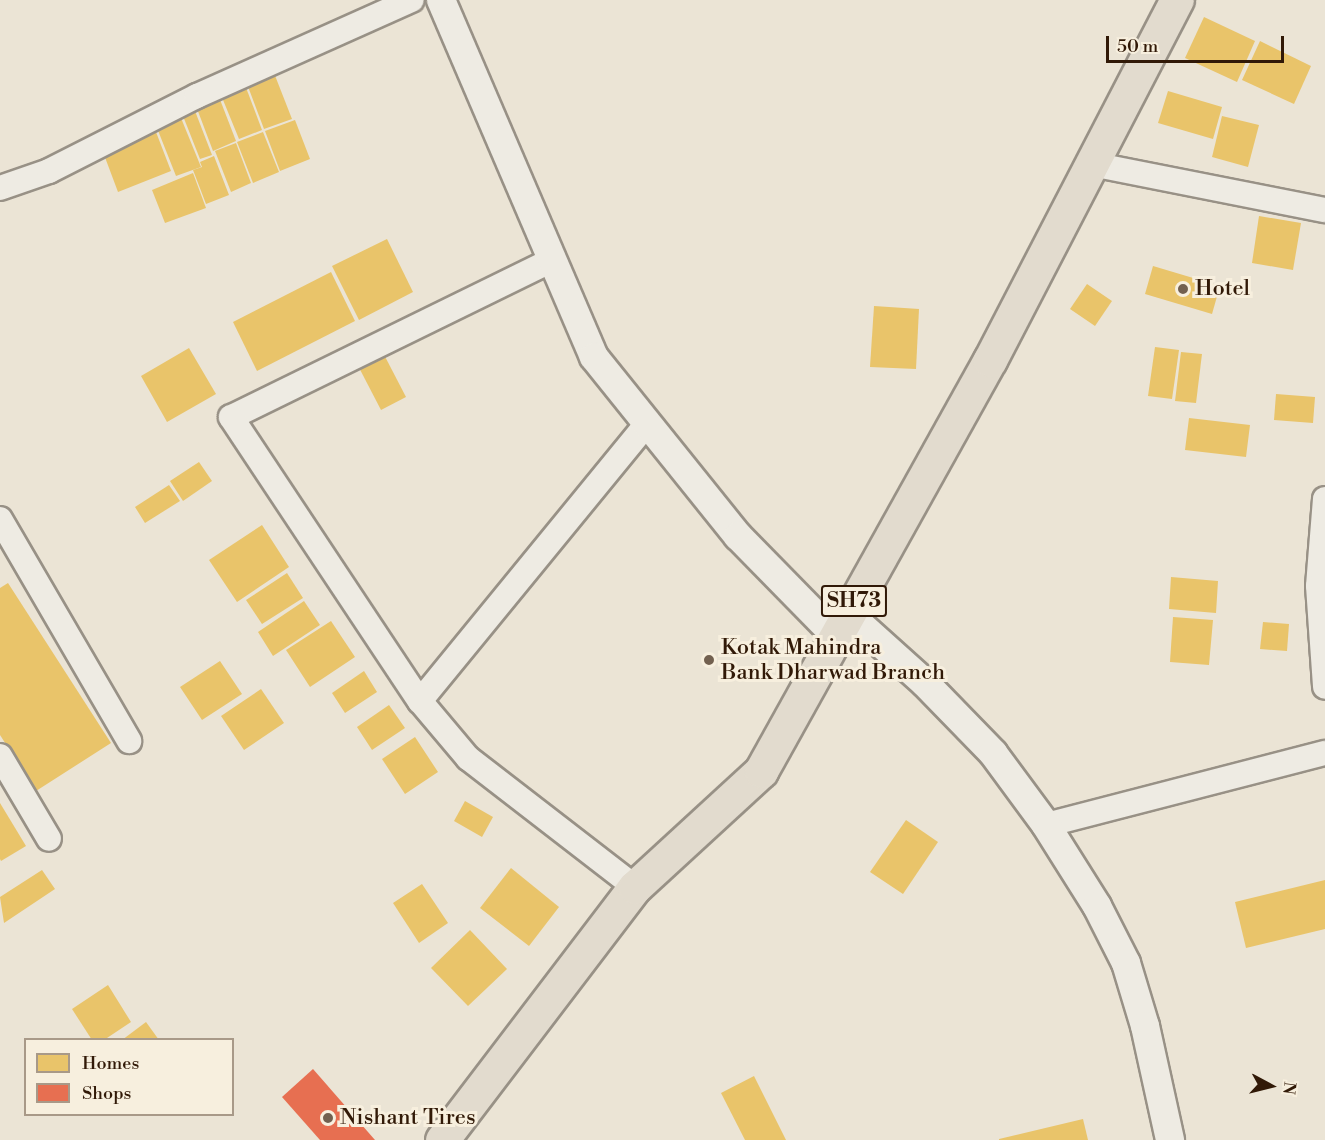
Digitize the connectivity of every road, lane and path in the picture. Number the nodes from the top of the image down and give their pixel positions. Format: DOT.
graph roads {
  1 [pos="412,0"];
  2 [pos="441,0"];
  3 [pos="1177,0"];
  4 [pos="1092,164"];
  5 [pos="0,188"];
  6 [pos="1325,210"];
  7 [pos="550,261"];
  8 [pos="647,424"];
  9 [pos="1325,499"];
  10 [pos="0,519"];
  11 [pos="8,554"];
  12 [pos="841,624"];
  13 [pos="1323,625"];
  14 [pos="1325,687"];
  15 [pos="420,700"];
  16 [pos="129,741"];
  17 [pos="1325,753"];
  18 [pos="0,756"];
  19 [pos="1046,825"];
  20 [pos="49,839"];
  21 [pos="635,887"];
  22 [pos="442,1140"];
  23 [pos="1170,1140"];
  1 -- 5 [label="street"];
  2 -- 7 [label="street"];
  3 -- 4 [label="main road, SH73"];
  4 -- 6 [label="street"];
  4 -- 12 [label="main road, SH73"];
  7 -- 8 [label="street"];
  7 -- 15 [label="street"];
  8 -- 12 [label="street"];
  8 -- 15 [label="street"];
  9 -- 13 [label="street"];
  10 -- 11 [label="street"];
  11 -- 16 [label="street"];
  12 -- 19 [label="street"];
  12 -- 21 [label="main road, SH73"];
  13 -- 14 [label="street"];
  15 -- 21 [label="street"];
  17 -- 19 [label="street"];
  18 -- 20 [label="street"];
  19 -- 23 [label="street"];
  21 -- 22 [label="main road, SH73"];
}
